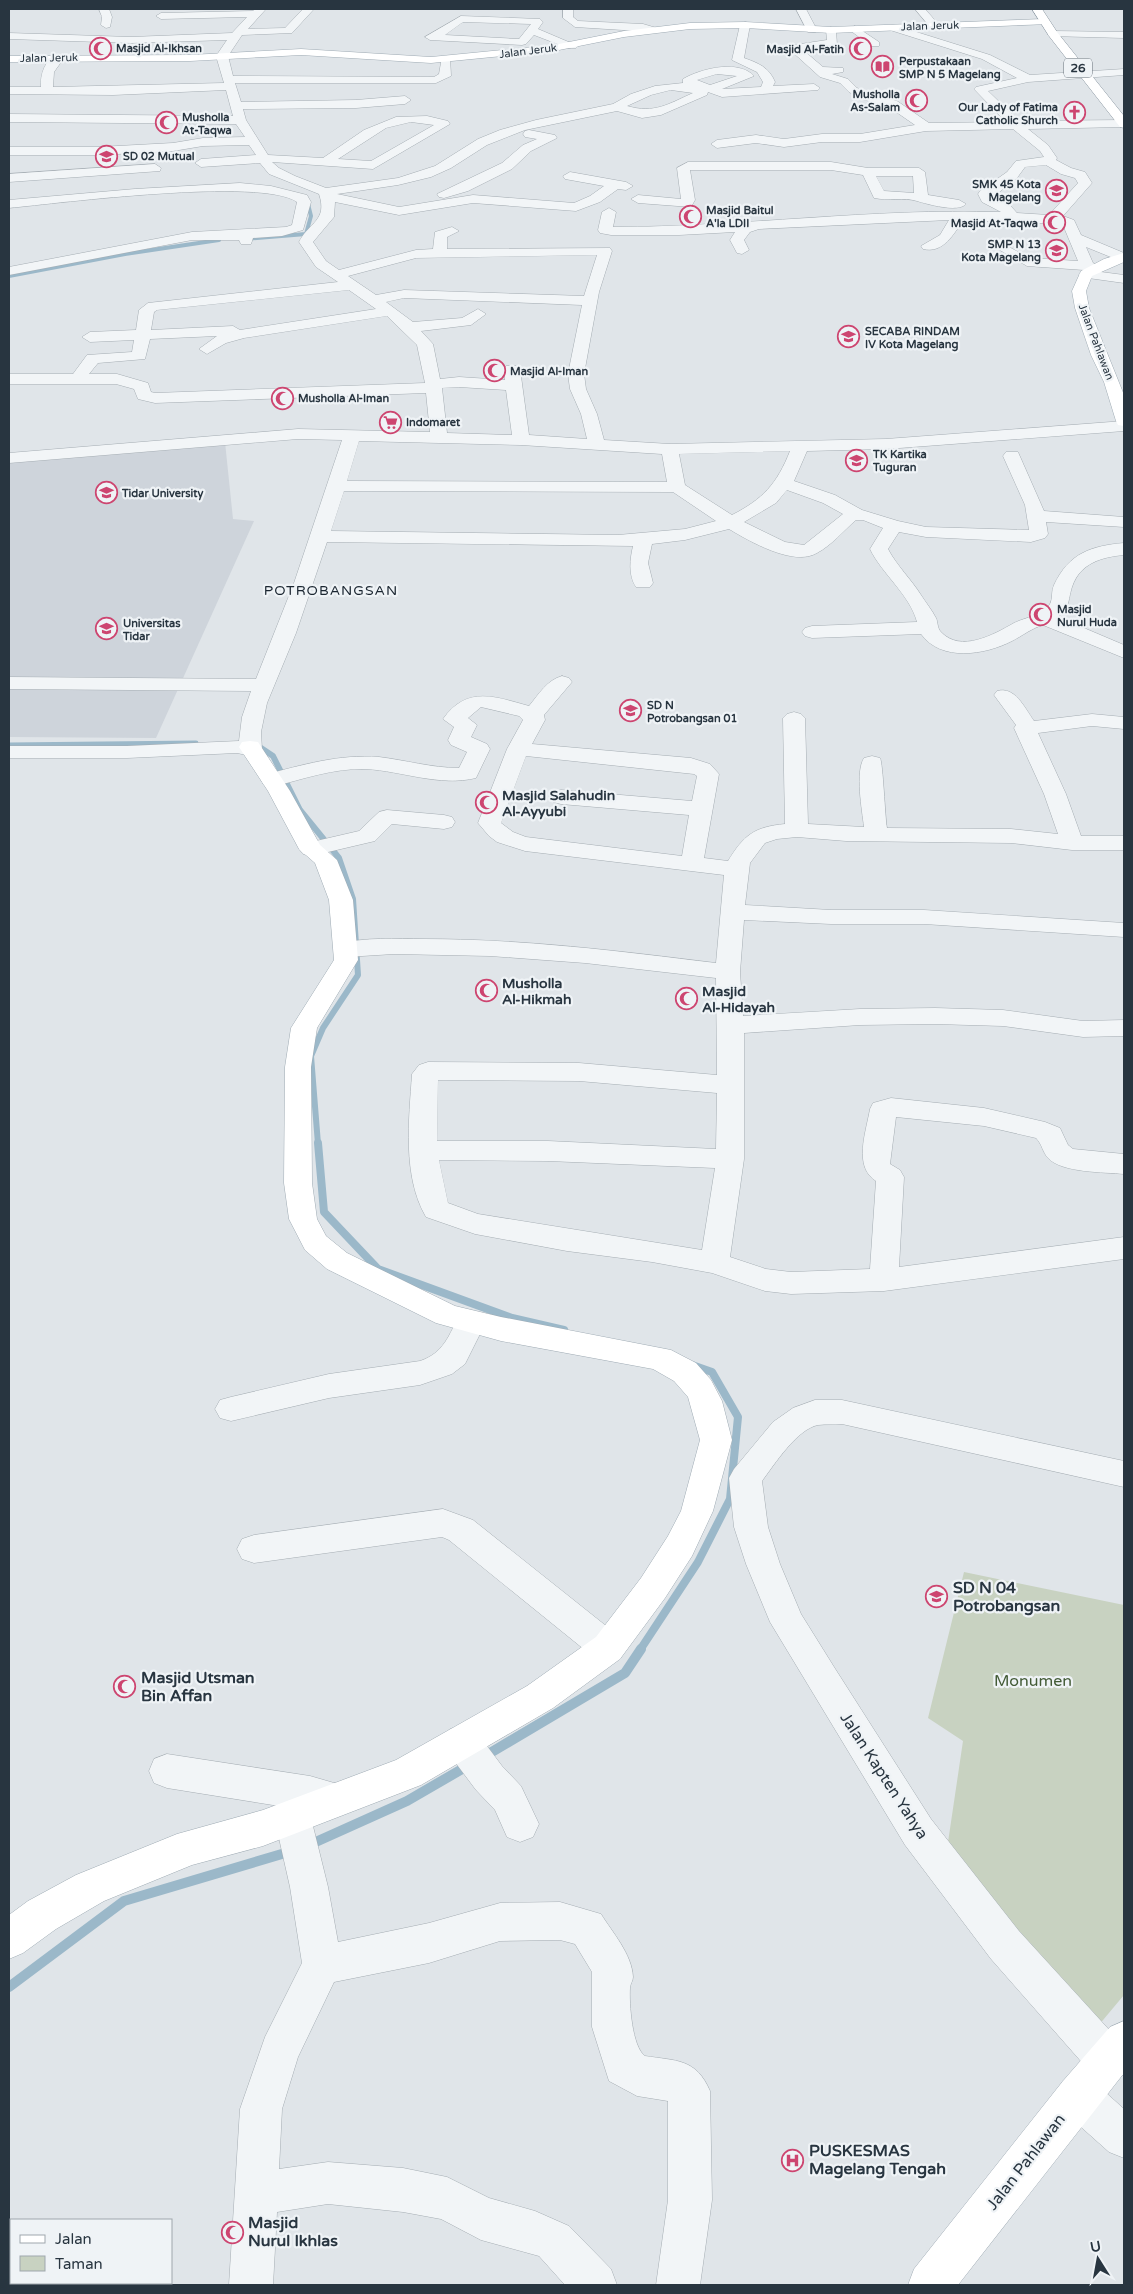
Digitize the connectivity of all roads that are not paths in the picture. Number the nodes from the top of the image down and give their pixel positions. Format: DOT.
graph roads {
  1 [pos="104,9"];
  2 [pos="309,9"];
  3 [pos="568,9"];
  4 [pos="801,9"];
  5 [pos="920,9"];
  6 [pos="1037,9"];
  7 [pos="258,12"];
  8 [pos="157,18"];
  9 [pos="1045,22"];
  10 [pos="575,24"];
  11 [pos="106,25"];
  12 [pos="745,25"];
  13 [pos="935,26"];
  14 [pos="88,27"];
  15 [pos="894,28"];
  16 [pos="532,29"];
  17 [pos="655,29"];
  18 [pos="855,29"];
  19 [pos="812,30"];
  20 [pos="831,30"];
  21 [pos="237,34"];
  22 [pos="1052,34"];
  23 [pos="9,36"];
  24 [pos="1124,36"];
  25 [pos="80,38"];
  26 [pos="298,39"];
  27 [pos="604,39"];
  28 [pos="131,40"];
  29 [pos="875,44"];
  30 [pos="572,46"];
  31 [pos="287,52"];
  32 [pos="222,56"];
  33 [pos="58,58"];
  34 [pos="109,58"];
  35 [pos="9,59"];
  36 [pos="446,59"];
  37 [pos="853,68"];
  38 [pos="820,71"];
  39 [pos="1124,72"];
  40 [pos="1084,75"];
  41 [pos="1028,79"];
  42 [pos="229,82"];
  43 [pos="713,88"];
  44 [pos="814,88"];
  45 [pos="42,90"];
  46 [pos="765,90"];
  47 [pos="1097,90"];
  48 [pos="1115,90"];
  49 [pos="9,91"];
  50 [pos="113,92"];
  51 [pos="904,97"];
  52 [pos="405,100"];
  53 [pos="682,103"];
  54 [pos="1108,104"];
  55 [pos="1124,104"];
  56 [pos="319,105"];
  57 [pos="617,107"];
  58 [pos="642,114"];
  59 [pos="9,118"];
  60 [pos="25,118"];
  61 [pos="279,118"];
  62 [pos="243,119"];
  63 [pos="93,120"];
  64 [pos="1124,123"];
  65 [pos="1016,125"];
  66 [pos="948,126"];
  67 [pos="577,128"];
  68 [pos="926,128"];
  69 [pos="9,131"];
  70 [pos="514,131"];
  71 [pos="59,136"];
  72 [pos="253,140"];
  73 [pos="717,144"];
  74 [pos="9,151"];
  75 [pos="61,152"];
  76 [pos="263,158"];
  77 [pos="328,160"];
  78 [pos="1048,161"];
  79 [pos="201,163"];
  80 [pos="446,166"];
  81 [pos="155,168"];
  82 [pos="868,172"];
  83 [pos="570,176"];
  84 [pos="484,177"];
  85 [pos="9,178"];
  86 [pos="584,178"];
  87 [pos="290,179"];
  88 [pos="616,184"];
  89 [pos="359,188"];
  90 [pos="326,195"];
  91 [pos="9,197"];
  92 [pos="921,197"];
  93 [pos="985,197"];
  94 [pos="538,202"];
  95 [pos="9,204"];
  96 [pos="630,204"];
  97 [pos="576,207"];
  98 [pos="610,212"];
  99 [pos="959,216"];
  100 [pos="1013,217"];
  101 [pos="1053,219"];
  102 [pos="747,227"];
  103 [pos="452,230"];
  104 [pos="241,237"];
  105 [pos="308,237"];
  106 [pos="642,237"];
  107 [pos="1077,238"];
  108 [pos="928,246"];
  109 [pos="1006,249"];
  110 [pos="605,251"];
  111 [pos="440,252"];
  112 [pos="1124,258"];
  113 [pos="1090,270"];
  114 [pos="9,271"];
  115 [pos="334,274"];
  116 [pos="291,277"];
  117 [pos="1124,279"];
  118 [pos="353,285"];
  119 [pos="374,300"];
  120 [pos="591,301"];
  121 [pos="391,310"];
  122 [pos="478,314"];
  123 [pos="411,327"];
  124 [pos="269,329"];
  125 [pos="143,336"];
  126 [pos="90,337"];
  127 [pos="207,349"];
  128 [pos="9,378"];
  129 [pos="78,379"];
  130 [pos="1118,385"];
  131 [pos="433,386"];
  132 [pos="1124,421"];
  133 [pos="1124,426"];
  134 [pos="352,434"];
  135 [pos="439,437"];
  136 [pos="521,440"];
  137 [pos="597,445"];
  138 [pos="800,447"];
  139 [pos="670,449"];
  140 [pos="1012,456"];
  141 [pos="9,458"];
  142 [pos="783,484"];
  143 [pos="338,486"];
  144 [pos="677,487"];
  145 [pos="857,514"];
  146 [pos="1037,516"];
  147 [pos="1124,522"];
  148 [pos="732,523"];
  149 [pos="894,526"];
  150 [pos="321,536"];
  151 [pos="644,540"];
  152 [pos="1124,549"];
  153 [pos="643,583"];
  154 [pos="1045,619"];
  155 [pos="928,628"];
  156 [pos="812,632"];
  157 [pos="1124,652"];
  158 [pos="562,682"];
  159 [pos="9,683"];
  160 [pos="263,685"];
  161 [pos="1004,695"];
  162 [pos="533,716"];
  163 [pos="794,718"];
  164 [pos="1124,723"];
  165 [pos="1029,728"];
  166 [pos="9,739"];
  167 [pos="249,740"];
  168 [pos="518,750"];
  169 [pos="9,752"];
  170 [pos="872,763"];
  171 [pos="281,778"];
  172 [pos="561,797"];
  173 [pos="702,809"];
  174 [pos="444,822"];
  175 [pos="797,830"];
  176 [pos="876,834"];
  177 [pos="1072,843"];
  178 [pos="1124,843"];
  179 [pos="325,845"];
  180 [pos="692,863"];
  181 [pos="736,869"];
  182 [pos="732,912"];
  183 [pos="1124,930"];
  184 [pos="356,949"];
  185 [pos="728,972"];
  186 [pos="731,1025"];
  187 [pos="1124,1028"];
  188 [pos="730,1085"];
  189 [pos="426,1150"];
  190 [pos="730,1159"];
  191 [pos="1124,1164"];
  192 [pos="1124,1248"];
  193 [pos="715,1263"];
  194 [pos="884,1280"];
  195 [pos="471,1322"];
  196 [pos="231,1409"];
  197 [pos="1124,1474"];
  198 [pos="733,1482"];
  199 [pos="254,1549"];
  200 [pos="608,1648"];
  201 [pos="465,1745"];
  202 [pos="167,1771"];
  203 [pos="335,1799"];
  204 [pos="520,1824"];
  205 [pos="297,1833"];
  206 [pos="9,1938"];
  207 [pos="322,1966"];
  208 [pos="1116,2050"];
  209 [pos="1078,2096"];
  210 [pos="1124,2137"];
  211 [pos="256,2194"];
  212 [pos="251,2285"];
  213 [pos="594,2285"];
  214 [pos="602,2285"];
  215 [pos="678,2285"];
  216 [pos="930,2285"];
  1 -- 11 [label="street"];
  2 -- 21 [label="street"];
  3 -- 10 [label="street"];
  4 -- 19 [label="street"];
  5 -- 13 [label="street"];
  6 -- 9 [label="main road, 26"];
  7 -- 8 [label="street"];
  7 -- 21 [label="street"];
  8 -- 28 [label="street"];
  9 -- 13 [label="main road, Jalan Jeruk"];
  9 -- 22 [label="main road, 26"];
  10 -- 17 [label="street"];
  10 -- 27 [label="street"];
  12 -- 17 [label="main road, Jalan Jeruk"];
  12 -- 19 [label="main road, Jalan Jeruk"];
  12 -- 46 [label="street"];
  13 -- 15 [label="main road, Jalan Jeruk"];
  14 -- 25 [label="street"];
  15 -- 18 [label="main road, Jalan Jeruk"];
  15 -- 41 [label="street"];
  16 -- 16 [label="street"];
  16 -- 30 [label="street"];
  17 -- 27 [label="main road, Jalan Jeruk"];
  18 -- 20 [label="main road, Jalan Jeruk"];
  18 -- 29 [label="street"];
  19 -- 20 [label="main road, Jalan Jeruk"];
  20 -- 38 [label="street"];
  21 -- 28 [label="street"];
  21 -- 32 [label="street"];
  22 -- 24 [label="street"];
  22 -- 40 [label="main road, 26"];
  23 -- 25 [label="street"];
  25 -- 28 [label="street"];
  26 -- 31 [label="street"];
  27 -- 30 [label="main road, Jalan Jeruk"];
  28 -- 34 [label="street"];
  30 -- 36 [label="main road, Jalan Jeruk"];
  31 -- 32 [label="main road, Jalan Jeruk"];
  31 -- 36 [label="main road, Jalan Jeruk"];
  32 -- 34 [label="main road, Jalan Jeruk"];
  32 -- 42 [label="street"];
  33 -- 34 [label="main road, Jalan Jeruk"];
  33 -- 35 [label="main road, Jalan Jeruk"];
  33 -- 45 [label="street"];
  36 -- 42 [label="street"];
  37 -- 38 [label="street"];
  38 -- 68 [label="street"];
  39 -- 40 [label="street"];
  40 -- 41 [label="street"];
  40 -- 47 [label="main road, 26"];
  41 -- 65 [label="street"];
  42 -- 50 [label="street"];
  42 -- 62 [label="street"];
  43 -- 46 [label="street"];
  44 -- 46 [label="street"];
  45 -- 49 [label="street"];
  45 -- 50 [label="street"];
  45 -- 60 [label="street"];
  46 -- 53 [label="street"];
  47 -- 48 [label="street"];
  47 -- 54 [label="main road, 26"];
  50 -- 63 [label="street"];
  51 -- 66 [label="street"];
  52 -- 56 [label="street"];
  53 -- 57 [label="street"];
  53 -- 58 [label="street"];
  54 -- 55 [label="street"];
  54 -- 64 [label="main road, 26"];
  56 -- 61 [label="street"];
  56 -- 62 [label="street"];
  57 -- 58 [label="street"];
  57 -- 70 [label="street"];
  58 -- 67 [label="street"];
  59 -- 60 [label="street"];
  60 -- 63 [label="street"];
  60 -- 69 [label="street"];
  62 -- 63 [label="street"];
  62 -- 72 [label="street"];
  64 -- 65 [label="street"];
  65 -- 66 [label="street"];
  65 -- 78 [label="street"];
  66 -- 68 [label="street"];
  68 -- 73 [label="street"];
  70 -- 80 [label="street"];
  70 -- 84 [label="street"];
  71 -- 75 [label="street"];
  72 -- 75 [label="street"];
  72 -- 76 [label="street"];
  74 -- 75 [label="street"];
  76 -- 77 [label="street"];
  76 -- 79 [label="street"];
  76 -- 87 [label="street"];
  77 -- 77 [label="street"];
  78 -- 93 [label="street"];
  78 -- 101 [label="street"];
  80 -- 84 [label="street"];
  80 -- 89 [label="street"];
  81 -- 85 [label="street"];
  82 -- 92 [label="street"];
  82 -- 92 [label="street"];
  82 -- 96 [label="street"];
  83 -- 86 [label="street"];
  84 -- 89 [label="street"];
  86 -- 88 [label="street"];
  86 -- 94 [label="street"];
  87 -- 90 [label="street"];
  87 -- 91 [label="street"];
  88 -- 96 [label="street"];
  88 -- 97 [label="street"];
  89 -- 90 [label="street"];
  90 -- 94 [label="street"];
  90 -- 105 [label="street"];
  92 -- 93 [label="street"];
  93 -- 100 [label="street"];
  94 -- 97 [label="street"];
  95 -- 104 [label="street"];
  96 -- 98 [label="street"];
  97 -- 98 [label="street"];
  98 -- 106 [label="street"];
  99 -- 100 [label="street"];
  99 -- 102 [label="street"];
  99 -- 108 [label="street"];
  100 -- 101 [label="street"];
  101 -- 107 [label="street"];
  102 -- 106 [label="street"];
  102 -- 106 [label="street"];
  103 -- 111 [label="street"];
  104 -- 105 [label="street"];
  104 -- 114 [label="street"];
  105 -- 115 [label="street"];
  106 -- 110 [label="street"];
  107 -- 112 [label="street"];
  107 -- 113 [label="street"];
  109 -- 113 [label="street"];
  110 -- 111 [label="street"];
  110 -- 120 [label="street"];
  111 -- 115 [label="street"];
  112 -- 113 [label="main road"];
  113 -- 117 [label="street"];
  113 -- 130 [label="main road, Jalan Pahlawan"];
  115 -- 116 [label="street"];
  115 -- 118 [label="street"];
  118 -- 119 [label="street"];
  118 -- 125 [label="street"];
  119 -- 120 [label="street"];
  119 -- 121 [label="street"];
  120 -- 137 [label="street"];
  121 -- 123 [label="street"];
  121 -- 124 [label="street"];
  122 -- 123 [label="street"];
  123 -- 131 [label="street"];
  124 -- 125 [label="street"];
  124 -- 127 [label="street"];
  125 -- 126 [label="street"];
  125 -- 129 [label="street"];
  128 -- 129 [label="street"];
  129 -- 131 [label="street"];
  130 -- 132 [label="main road, Jalan Pahlawan"];
  131 -- 135 [label="street"];
  131 -- 136 [label="street"];
  133 -- 138 [label="street"];
  134 -- 135 [label="street"];
  134 -- 141 [label="street"];
  134 -- 143 [label="street"];
  135 -- 136 [label="street"];
  136 -- 137 [label="street"];
  137 -- 139 [label="street"];
  138 -- 139 [label="street"];
  138 -- 142 [label="street"];
  139 -- 144 [label="street"];
  140 -- 146 [label="street"];
  142 -- 145 [label="street"];
  142 -- 148 [label="street"];
  143 -- 144 [label="street"];
  143 -- 150 [label="street"];
  144 -- 148 [label="street"];
  145 -- 148 [label="street"];
  145 -- 149 [label="street"];
  146 -- 147 [label="street"];
  146 -- 149 [label="street"];
  148 -- 151 [label="street"];
  149 -- 155 [label="street"];
  150 -- 151 [label="street"];
  150 -- 160 [label="street"];
  151 -- 153 [label="street"];
  152 -- 154 [label="street"];
  154 -- 155 [label="street"];
  154 -- 157 [label="street"];
  155 -- 156 [label="street"];
  158 -- 162 [label="street"];
  159 -- 160 [label="street"];
  160 -- 167 [label="street"];
  161 -- 165 [label="street"];
  162 -- 168 [label="street"];
  162 -- 171 [label="street"];
  163 -- 175 [label="street"];
  164 -- 165 [label="street"];
  165 -- 177 [label="street"];
  166 -- 167 [label="street"];
  167 -- 169 [label="street"];
  167 -- 171 [label="main road"];
  168 -- 173 [label="street"];
  168 -- 180 [label="street"];
  170 -- 176 [label="street"];
  171 -- 179 [label="main road"];
  172 -- 173 [label="street"];
  173 -- 180 [label="street"];
  174 -- 179 [label="street"];
  175 -- 176 [label="street"];
  175 -- 181 [label="street"];
  176 -- 177 [label="street"];
  177 -- 178 [label="street"];
  179 -- 184 [label="main road"];
  180 -- 181 [label="street"];
  181 -- 182 [label="street"];
  182 -- 183 [label="street"];
  182 -- 185 [label="street"];
  184 -- 185 [label="street"];
  184 -- 195 [label="main road"];
  185 -- 186 [label="street"];
  186 -- 187 [label="street"];
  186 -- 188 [label="street"];
  188 -- 189 [label="street"];
  188 -- 190 [label="street"];
  189 -- 190 [label="street"];
  189 -- 193 [label="street"];
  190 -- 193 [label="street"];
  191 -- 194 [label="street"];
  192 -- 194 [label="street"];
  193 -- 194 [label="street"];
  195 -- 196 [label="street"];
  195 -- 198 [label="main road"];
  197 -- 198 [label="street"];
  198 -- 200 [label="main road"];
  198 -- 208 [label="street, Jalan Kapten Yahya"];
  199 -- 200 [label="street"];
  200 -- 201 [label="main road"];
  201 -- 203 [label="main road"];
  201 -- 204 [label="street"];
  202 -- 203 [label="street"];
  203 -- 205 [label="main road"];
  205 -- 206 [label="main road"];
  205 -- 207 [label="street"];
  207 -- 211 [label="street"];
  207 -- 215 [label="street"];
  208 -- 209 [label="main road, Jalan Pahlawan"];
  209 -- 210 [label="street"];
  209 -- 216 [label="main road, Jalan Pahlawan"];
  211 -- 212 [label="street"];
  211 -- 213 [label="street"];
  213 -- 214 [label="street"];
}
